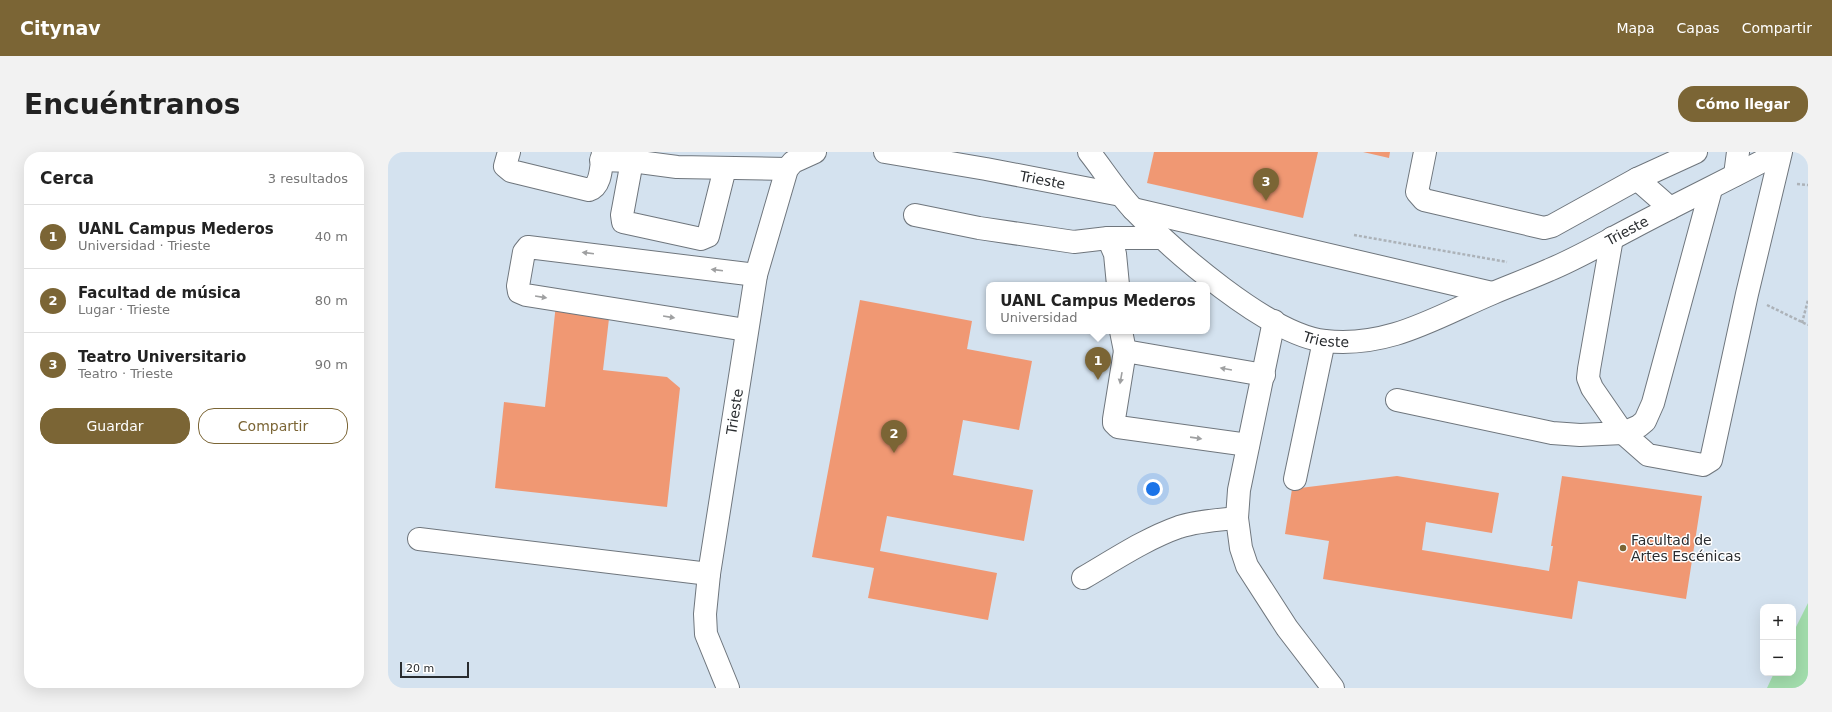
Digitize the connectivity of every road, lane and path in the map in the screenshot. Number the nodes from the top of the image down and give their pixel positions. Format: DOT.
graph roads {
  1 [pos="509,152"];
  2 [pos="815,152"];
  3 [pos="885,152"];
  4 [pos="1089,152"];
  5 [pos="1425,152"];
  6 [pos="1696,152"];
  7 [pos="1738,152"];
  8 [pos="1780,152"];
  9 [pos="602,156"];
  10 [pos="632,161"];
  11 [pos="725,168"];
  12 [pos="787,168"];
  13 [pos="1735,176"];
  14 [pos="1637,179"];
  15 [pos="1711,189"];
  16 [pos="1127,202"];
  17 [pos="1670,208"];
  18 [pos="915,215"];
  19 [pos="1108,238"];
  20 [pos="1162,238"];
  21 [pos="1612,238"];
  22 [pos="756,275"];
  23 [pos="1118,282"];
  24 [pos="1492,293"];
  25 [pos="1747,294"];
  26 [pos="1808,300"];
  27 [pos="1274,321"];
  28 [pos="1802,323"];
  29 [pos="1808,325"];
  30 [pos="746,330"];
  31 [pos="1123,341"];
  32 [pos="1324,341"];
  33 [pos="1264,375"];
  34 [pos="1397,400"];
  35 [pos="1623,432"];
  36 [pos="1248,445"];
  37 [pos="1295,480"];
  38 [pos="1237,518"];
  39 [pos="419,539"];
  40 [pos="709,574"];
  41 [pos="1083,578"];
  42 [pos="728,688"];
  43 [pos="1333,688"];
  1 -- 9 [label="street"];
  2 -- 12 [label="street"];
  3 -- 16 [label="street, Trieste"];
  4 -- 16 [label="street"];
  5 -- 14 [label="street"];
  6 -- 14 [label="street"];
  7 -- 13 [label="street"];
  8 -- 13 [label="street, Trieste"];
  8 -- 25 [label="street"];
  9 -- 10 [label="street"];
  10 -- 11 [label="street"];
  10 -- 11 [label="street"];
  11 -- 12 [label="street"];
  12 -- 22 [label="street, Trieste"];
  13 -- 15 [label="street, Trieste"];
  14 -- 17 [label="street"];
  15 -- 17 [label="street, Trieste"];
  15 -- 35 [label="street"];
  16 -- 20 [label="street, Trieste"];
  16 -- 24 [label="street"];
  17 -- 21 [label="street, Trieste"];
  18 -- 19 [label="street"];
  19 -- 20 [label="street"];
  19 -- 23 [label="street"];
  20 -- 27 [label="street, Trieste"];
  21 -- 24 [label="street, Trieste"];
  21 -- 35 [label="street"];
  22 -- 30 [label="street, Trieste"];
  22 -- 30 [label="street, one-way"];
  24 -- 32 [label="street, Trieste"];
  25 -- 28 [label="path"];
  25 -- 35 [label="street"];
  26 -- 28 [label="path"];
  27 -- 32 [label="street, Trieste"];
  27 -- 33 [label="street"];
  28 -- 29 [label="path"];
  30 -- 40 [label="street, Trieste"];
  33 -- 31 [label="street, one-way"];
  31 -- 36 [label="street, one-way"];
  32 -- 37 [label="street"];
  33 -- 36 [label="street"];
  34 -- 35 [label="street"];
  36 -- 38 [label="street"];
  38 -- 41 [label="street"];
  38 -- 43 [label="street"];
  39 -- 40 [label="street"];
  40 -- 42 [label="street, Trieste"];
}
